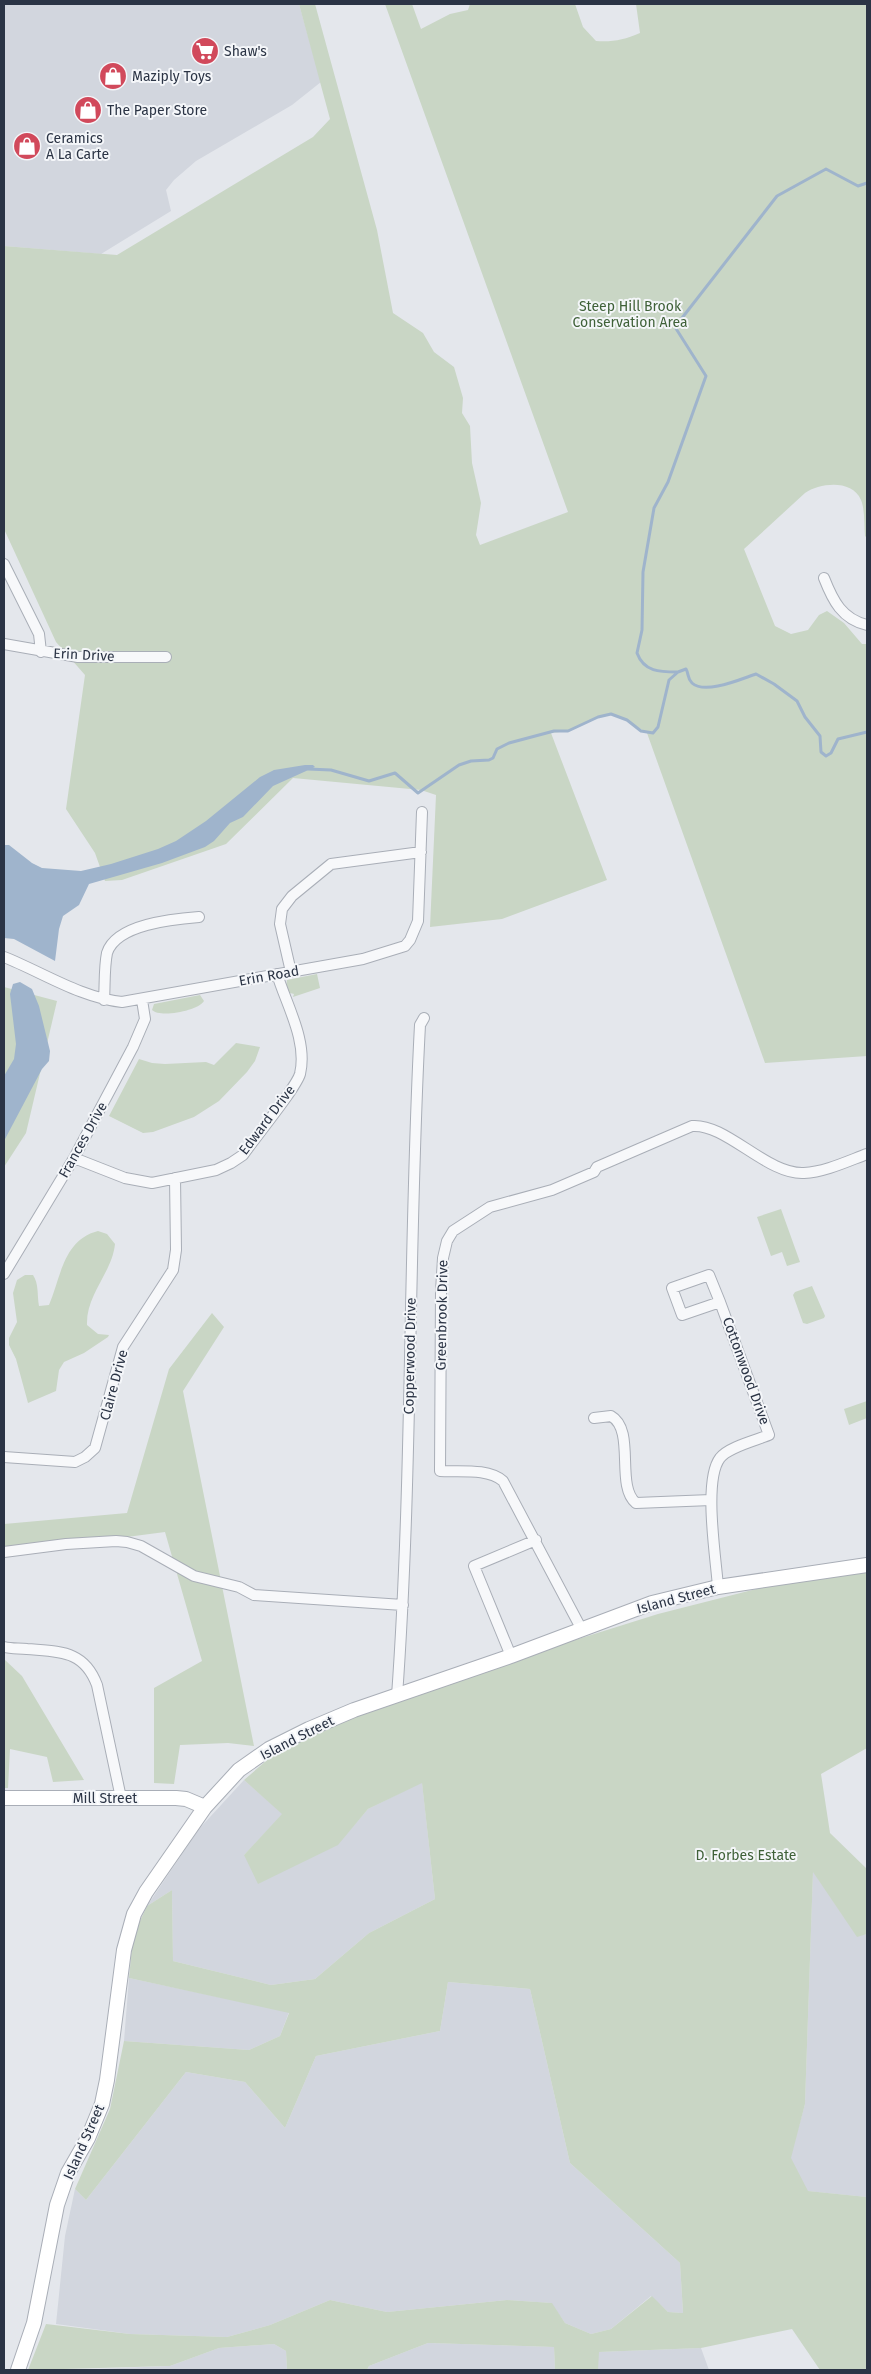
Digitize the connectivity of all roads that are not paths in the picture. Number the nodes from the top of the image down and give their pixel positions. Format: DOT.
graph roads {
  1 [pos="4,564"];
  2 [pos="824,578"];
  3 [pos="867,625"];
  4 [pos="4,644"];
  5 [pos="40,652"];
  6 [pos="166,658"];
  7 [pos="422,812"];
  8 [pos="421,852"];
  9 [pos="199,917"];
  10 [pos="4,957"];
  11 [pos="291,972"];
  12 [pos="276,974"];
  13 [pos="104,1000"];
  14 [pos="142,1000"];
  15 [pos="424,1018"];
  16 [pos="867,1154"];
  17 [pos="74,1158"];
  18 [pos="175,1178"];
  19 [pos="4,1274"];
  20 [pos="720,1302"];
  21 [pos="594,1418"];
  22 [pos="4,1457"];
  23 [pos="711,1500"];
  24 [pos="536,1540"];
  25 [pos="4,1552"];
  26 [pos="867,1566"];
  27 [pos="718,1587"];
  28 [pos="403,1605"];
  29 [pos="582,1630"];
  30 [pos="4,1647"];
  31 [pos="511,1656"];
  32 [pos="397,1696"];
  33 [pos="4,1798"];
  34 [pos="121,1798"];
  35 [pos="206,1807"];
  36 [pos="18,2370"];
  1 -- 5 [label="street"];
  2 -- 3 [label="street"];
  4 -- 5 [label="street, Erin Drive"];
  5 -- 6 [label="street, Erin Drive"];
  7 -- 8 [label="street, Erin Road"];
  8 -- 11 [label="street, Erin Road"];
  8 -- 11 [label="street"];
  9 -- 13 [label="street"];
  10 -- 13 [label="street, Erin Road"];
  11 -- 12 [label="street, Erin Road"];
  12 -- 14 [label="street, Erin Road"];
  12 -- 18 [label="street, Edward Drive"];
  13 -- 14 [label="street, Erin Road"];
  14 -- 17 [label="street, Frances Drive"];
  15 -- 28 [label="street, Copperwood Drive"];
  16 -- 24 [label="street, Greenbrook Drive"];
  17 -- 18 [label="street, Edward Drive"];
  17 -- 19 [label="street, Frances Drive"];
  18 -- 22 [label="street, Claire Drive"];
  20 -- 20 [label="street, Cottonwood Drive"];
  20 -- 23 [label="street, Cottonwood Drive"];
  21 -- 23 [label="street"];
  23 -- 27 [label="street, Cottonwood Drive"];
  24 -- 29 [label="street, Greenbrook Drive"];
  24 -- 31 [label="street"];
  25 -- 28 [label="street"];
  26 -- 27 [label="street, Island Street"];
  27 -- 29 [label="street, Island Street"];
  28 -- 32 [label="street, Copperwood Drive"];
  29 -- 31 [label="street, Island Street"];
  30 -- 34 [label="street"];
  31 -- 32 [label="street, Island Street"];
  32 -- 35 [label="street, Island Street"];
  33 -- 34 [label="street, Mill Street"];
  34 -- 35 [label="street, Mill Street"];
  35 -- 36 [label="street, Island Street"];
}
